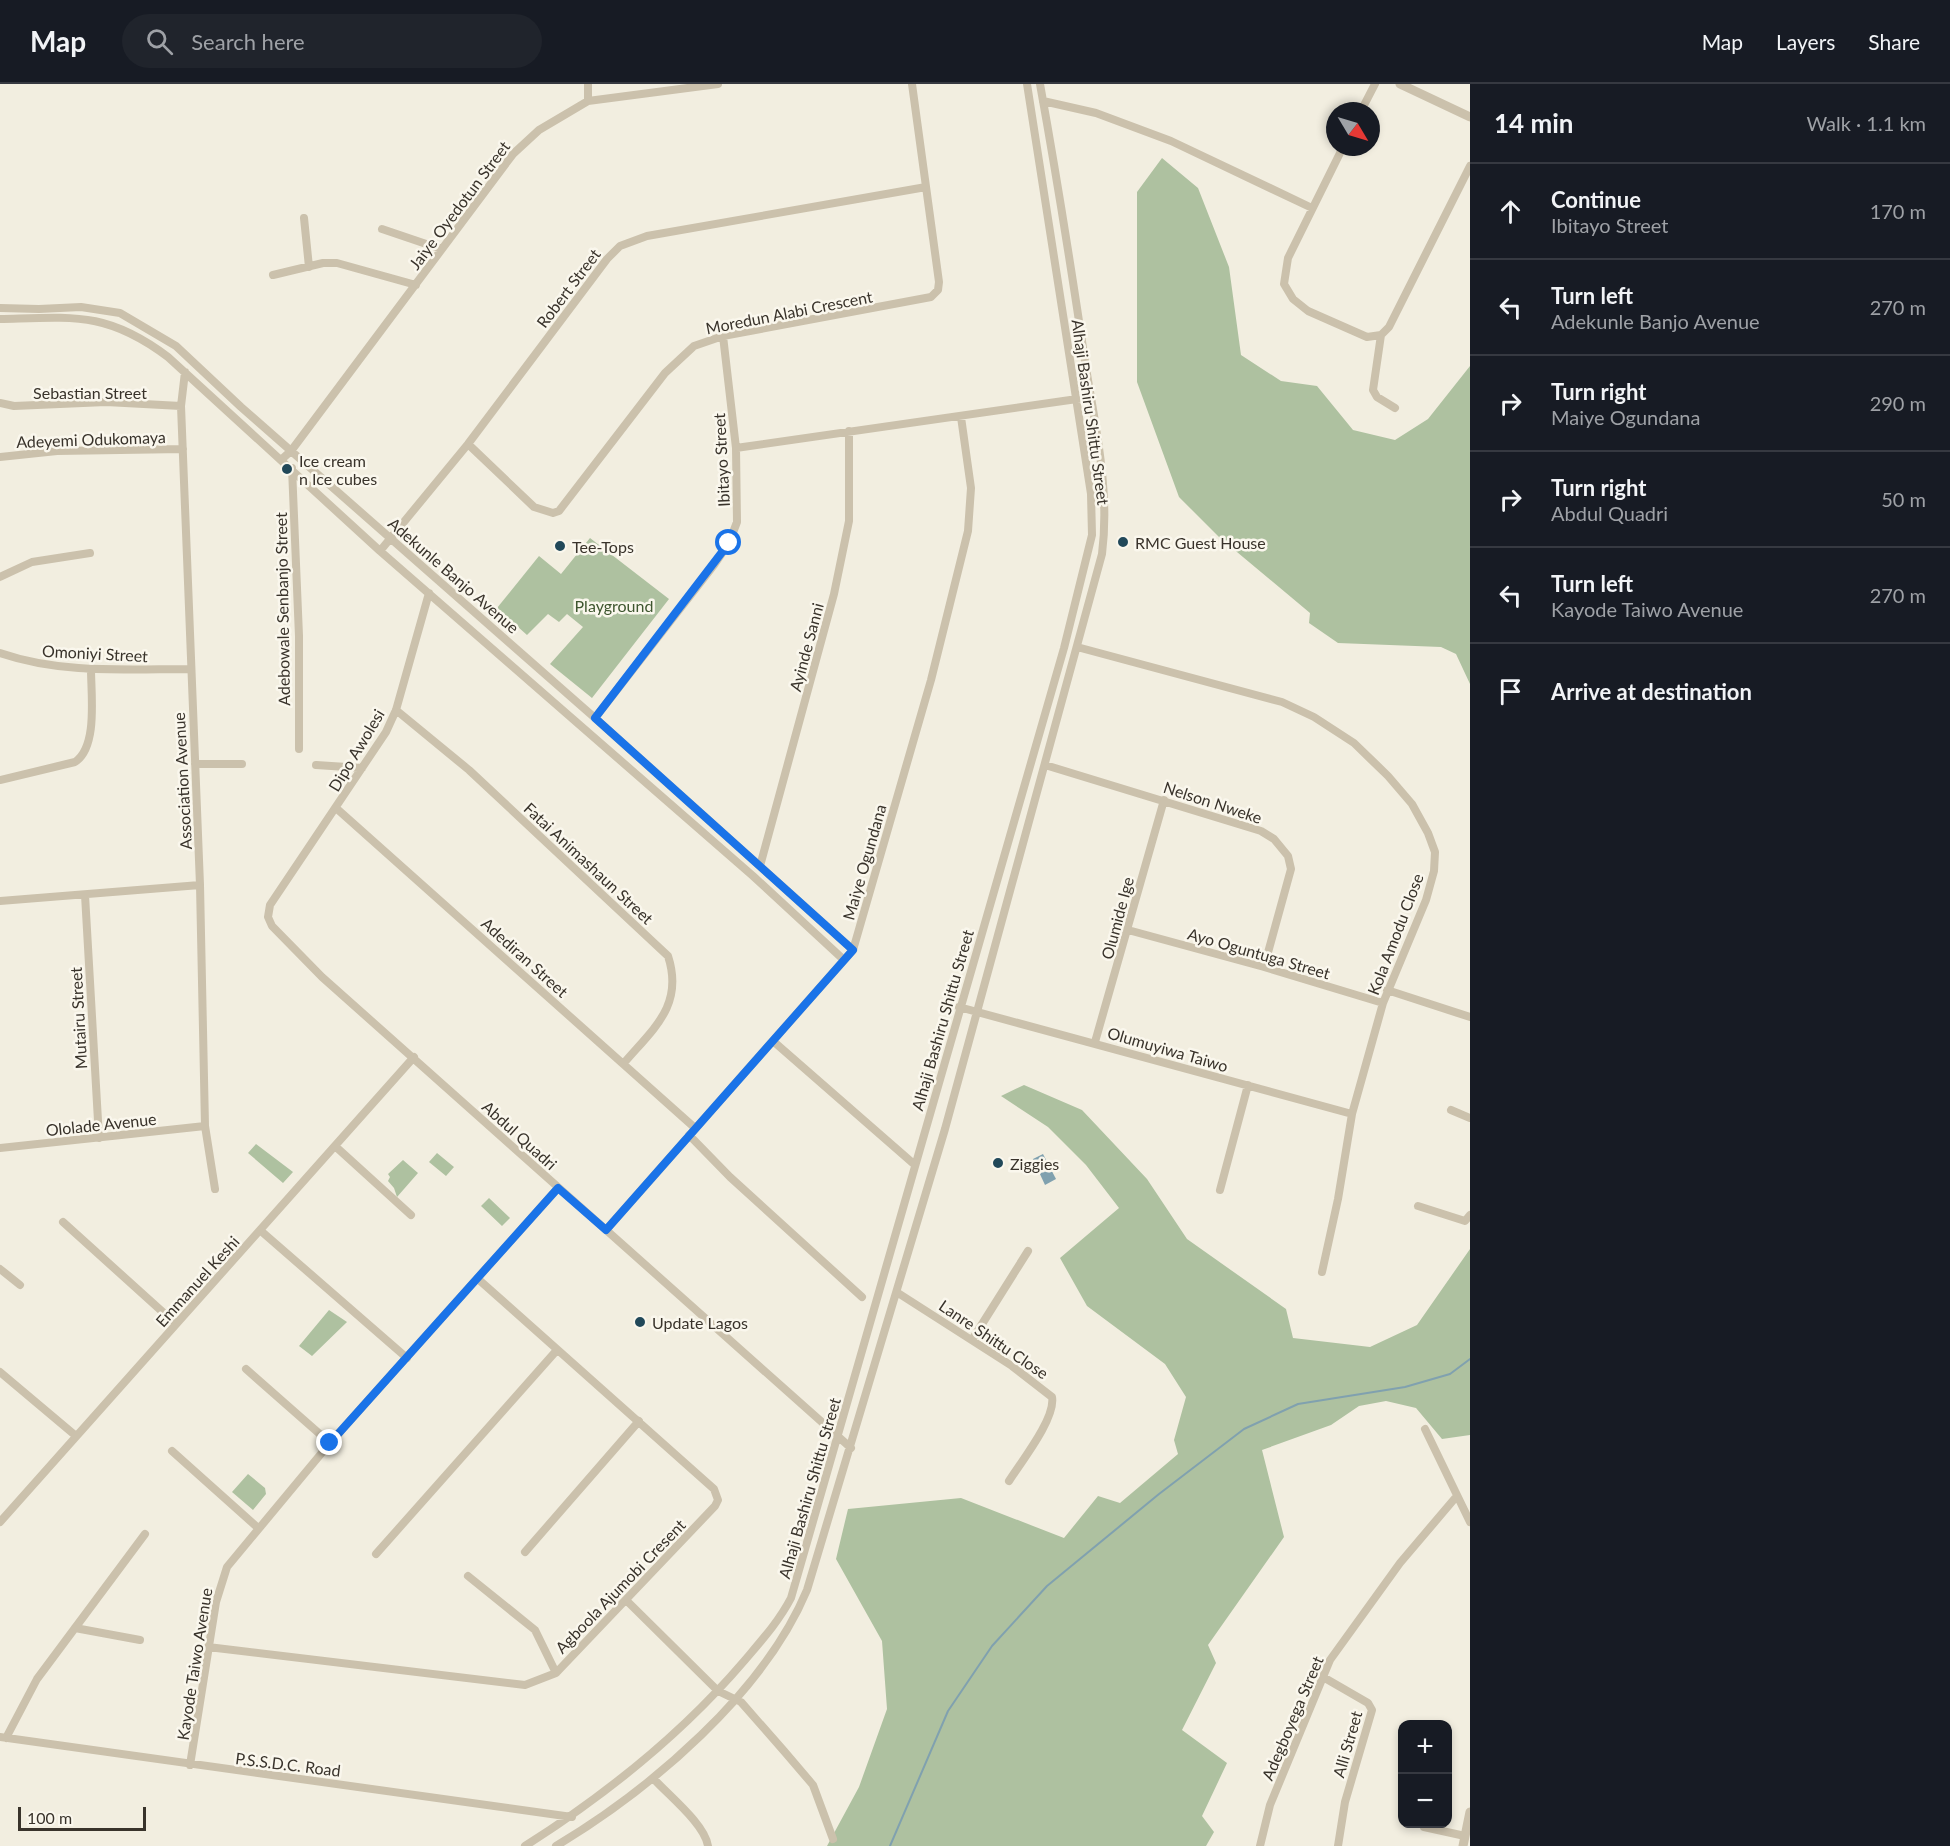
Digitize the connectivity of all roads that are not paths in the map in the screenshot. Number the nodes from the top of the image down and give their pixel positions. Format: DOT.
graph roads {
  1 [pos="588,84"];
  2 [pos="718,84"];
  3 [pos="912,84"];
  4 [pos="1027,84"];
  5 [pos="1040,84"];
  6 [pos="1375,84"];
  7 [pos="1400,84"];
  8 [pos="588,101"];
  9 [pos="1043,101"];
  10 [pos="1366,102"];
  11 [pos="1470,117"];
  12 [pos="1338,156"];
  13 [pos="1470,166"];
  14 [pos="926,188"];
  15 [pos="1312,207"];
  16 [pos="304,218"];
  17 [pos="382,229"];
  18 [pos="441,249"];
  19 [pos="309,267"];
  20 [pos="273,275"];
  21 [pos="416,285"];
  22 [pos="0,308"];
  23 [pos="0,319"];
  24 [pos="1382,335"];
  25 [pos="723,336"];
  26 [pos="184,372"];
  27 [pos="1091,397"];
  28 [pos="1076,399"];
  29 [pos="0,403"];
  30 [pos="181,406"];
  31 [pos="1395,408"];
  32 [pos="961,417"];
  33 [pos="849,431"];
  34 [pos="468,444"];
  35 [pos="736,448"];
  36 [pos="183,449"];
  37 [pos="291,451"];
  38 [pos="0,457"];
  39 [pos="282,459"];
  40 [pos="292,468"];
  41 [pos="391,537"];
  42 [pos="380,551"];
  43 [pos="90,553"];
  44 [pos="0,577"];
  45 [pos="429,593"];
  46 [pos="1077,647"];
  47 [pos="0,653"];
  48 [pos="91,669"];
  49 [pos="190,669"];
  50 [pos="396,710"];
  51 [pos="595,718"];
  52 [pos="299,749"];
  53 [pos="242,764"];
  54 [pos="195,765"];
  55 [pos="316,765"];
  56 [pos="1045,765"];
  57 [pos="363,768"];
  58 [pos="0,780"];
  59 [pos="1164,800"];
  60 [pos="336,808"];
  61 [pos="760,866"];
  62 [pos="201,885"];
  63 [pos="85,895"];
  64 [pos="0,901"];
  65 [pos="270,905"];
  66 [pos="1128,930"];
  67 [pos="853,950"];
  68 [pos="844,960"];
  69 [pos="1264,967"];
  70 [pos="1387,990"];
  71 [pos="1383,1003"];
  72 [pos="959,1007"];
  73 [pos="976,1011"];
  74 [pos="1470,1017"];
  75 [pos="773,1041"];
  76 [pos="1095,1042"];
  77 [pos="414,1057"];
  78 [pos="624,1063"];
  79 [pos="1248,1085"];
  80 [pos="1451,1110"];
  81 [pos="1352,1114"];
  82 [pos="1470,1118"];
  83 [pos="205,1126"];
  84 [pos="692,1132"];
  85 [pos="99,1138"];
  86 [pos="335,1146"];
  87 [pos="0,1148"];
  88 [pos="915,1165"];
  89 [pos="558,1188"];
  90 [pos="215,1189"];
  91 [pos="1220,1190"];
  92 [pos="1418,1206"];
  93 [pos="411,1215"];
  94 [pos="1470,1215"];
  95 [pos="63,1222"];
  96 [pos="606,1230"];
  97 [pos="261,1231"];
  98 [pos="1028,1251"];
  99 [pos="0,1269"];
  100 [pos="1322,1272"];
  101 [pos="478,1279"];
  102 [pos="20,1285"];
  103 [pos="898,1293"];
  104 [pos="862,1297"];
  105 [pos="176,1323"];
  106 [pos="972,1340"];
  107 [pos="557,1350"];
  108 [pos="407,1358"];
  109 [pos="246,1370"];
  110 [pos="0,1372"];
  111 [pos="639,1421"];
  112 [pos="1425,1429"];
  113 [pos="76,1436"];
  114 [pos="837,1437"];
  115 [pos="330,1443"];
  116 [pos="851,1448"];
  117 [pos="172,1451"];
  118 [pos="1009,1481"];
  119 [pos="1456,1497"];
  120 [pos="0,1522"];
  121 [pos="1470,1522"];
  122 [pos="257,1527"];
  123 [pos="145,1534"];
  124 [pos="525,1552"];
  125 [pos="376,1554"];
  126 [pos="468,1576"];
  127 [pos="627,1601"];
  128 [pos="75,1628"];
  129 [pos="140,1640"];
  130 [pos="208,1647"];
  131 [pos="556,1673"];
  132 [pos="1323,1677"];
  133 [pos="718,1691"];
  134 [pos="736,1700"];
  135 [pos="3,1737"];
  136 [pos="190,1765"];
  137 [pos="653,1778"];
  138 [pos="1470,1812"];
  139 [pos="572,1817"];
  140 [pos="583,1828"];
  141 [pos="1427,1828"];
  142 [pos="833,1839"];
  143 [pos="1464,1841"];
  144 [pos="525,1846"];
  145 [pos="556,1846"];
  146 [pos="708,1846"];
  147 [pos="1260,1846"];
  148 [pos="1338,1846"];
  1 -- 8 [label="street"];
  2 -- 8 [label="street, Jaiye Oyedotun Street"];
  3 -- 14 [label="street, Moredun Alabi Crescent"];
  4 -- 28 [label="street, Alhaji Bashiru Shittu Street"];
  5 -- 9 [label="street, Alhaji Bashiru Shittu Street"];
  6 -- 10 [label="street"];
  7 -- 11 [label="street"];
  8 -- 18 [label="street, Jaiye Oyedotun Street"];
  9 -- 15 [label="street"];
  9 -- 27 [label="street, Alhaji Bashiru Shittu Street"];
  12 -- 15 [label="street"];
  13 -- 24 [label="street"];
  14 -- 25 [label="street, Moredun Alabi Crescent"];
  14 -- 34 [label="street, Robert Street"];
  15 -- 24 [label="street"];
  16 -- 19 [label="street"];
  17 -- 18 [label="street"];
  18 -- 21 [label="street, Jaiye Oyedotun Street"];
  19 -- 20 [label="street"];
  19 -- 21 [label="street"];
  21 -- 37 [label="street, Jaiye Oyedotun Street"];
  22 -- 37 [label="street, Adekunle Banjo Avenue"];
  23 -- 26 [label="street, Adekunle Banjo Avenue"];
  24 -- 31 [label="street"];
  25 -- 34 [label="street, Moredun Alabi Crescent"];
  25 -- 35 [label="street, Ibitayo Street"];
  26 -- 30 [label="street, Association Avenue"];
  26 -- 39 [label="street, Adekunle Banjo Avenue"];
  27 -- 28 [label="street"];
  27 -- 46 [label="street, Alhaji Bashiru Shittu Street"];
  28 -- 32 [label="street"];
  28 -- 72 [label="street, Alhaji Bashiru Shittu Street"];
  29 -- 30 [label="street, Sebastian Street"];
  30 -- 36 [label="street, Association Avenue"];
  32 -- 33 [label="street"];
  32 -- 67 [label="street, Maiye Ogundana"];
  33 -- 35 [label="street"];
  33 -- 61 [label="street, Ayinde Sanni"];
  34 -- 41 [label="street, Robert Street"];
  35 -- 51 [label="street, Ibitayo Street"];
  36 -- 38 [label="street, Adeyemi Odukomaya"];
  36 -- 49 [label="street, Association Avenue"];
  37 -- 39 [label="street, Jaiye Oyedotun Street"];
  37 -- 41 [label="street, Adekunle Banjo Avenue"];
  39 -- 40 [label="street, Adekunle Banjo Avenue"];
  40 -- 42 [label="street, Adekunle Banjo Avenue"];
  40 -- 52 [label="street, Adebowale Senbanjo Street"];
  41 -- 42 [label="street, Robert Street"];
  41 -- 51 [label="street, Adekunle Banjo Avenue"];
  42 -- 45 [label="street, Adekunle Banjo Avenue"];
  43 -- 44 [label="street"];
  45 -- 50 [label="street, Dipo Awolesi"];
  45 -- 68 [label="street, Adekunle Banjo Avenue"];
  46 -- 56 [label="street, Alhaji Bashiru Shittu Street"];
  46 -- 70 [label="street, Kola Amodu Close"];
  47 -- 48 [label="street, Omoniyi Street"];
  48 -- 49 [label="street, Omoniyi Street"];
  48 -- 58 [label="street"];
  49 -- 54 [label="street, Association Avenue"];
  50 -- 57 [label="street, Dipo Awolesi"];
  50 -- 78 [label="street, Fatai Animashaun Street"];
  51 -- 61 [label="street, Adekunle Banjo Avenue"];
  53 -- 54 [label="street"];
  54 -- 62 [label="street, Association Avenue"];
  55 -- 57 [label="street"];
  56 -- 59 [label="street, Nelson Nweke"];
  56 -- 73 [label="street, Alhaji Bashiru Shittu Street"];
  57 -- 60 [label="street, Dipo Awolesi"];
  59 -- 66 [label="street, Olumide Ige"];
  59 -- 69 [label="street, Nelson Nweke"];
  60 -- 65 [label="street, Dipo Awolesi"];
  60 -- 78 [label="street, Adediran Street"];
  61 -- 67 [label="street, Adekunle Banjo Avenue"];
  62 -- 63 [label="street"];
  62 -- 83 [label="street, Association Avenue"];
  63 -- 64 [label="street"];
  63 -- 85 [label="street, Mutairu Street"];
  65 -- 77 [label="street, Abdul Quadri"];
  66 -- 69 [label="street, Ayo Oguntuga Street"];
  66 -- 76 [label="street, Olumide Ige"];
  67 -- 68 [label="street, Maiye Ogundana"];
  68 -- 75 [label="street, Maiye Ogundana"];
  69 -- 71 [label="street, Ayo Oguntuga Street"];
  70 -- 71 [label="street, Kola Amodu Close"];
  70 -- 74 [label="street"];
  71 -- 81 [label="street, Kola Amodu Close"];
  72 -- 73 [label="street, Olumuyiwa Taiwo"];
  72 -- 88 [label="street, Alhaji Bashiru Shittu Street"];
  73 -- 76 [label="street, Olumuyiwa Taiwo"];
  73 -- 103 [label="street, Alhaji Bashiru Shittu Street"];
  75 -- 84 [label="street, Maiye Ogundana"];
  75 -- 88 [label="street"];
  76 -- 79 [label="street, Olumuyiwa Taiwo"];
  77 -- 86 [label="street, Emmanuel Keshi"];
  77 -- 89 [label="street, Abdul Quadri"];
  78 -- 84 [label="street, Adediran Street"];
  79 -- 81 [label="street, Olumuyiwa Taiwo"];
  79 -- 91 [label="street"];
  80 -- 82 [label="street"];
  81 -- 100 [label="street, Kola Amodu Close"];
  83 -- 85 [label="street, Ololade Avenue"];
  83 -- 90 [label="street, Association Avenue"];
  84 -- 96 [label="street, Maiye Ogundana"];
  84 -- 104 [label="street, Adediran Street"];
  85 -- 87 [label="street, Ololade Avenue"];
  86 -- 93 [label="street"];
  86 -- 97 [label="street, Emmanuel Keshi"];
  88 -- 114 [label="street, Alhaji Bashiru Shittu Street"];
  89 -- 96 [label="street, Abdul Quadri"];
  89 -- 101 [label="street, Kayode Taiwo Avenue"];
  92 -- 94 [label="street"];
  95 -- 105 [label="street"];
  96 -- 114 [label="street, Abdul Quadri"];
  97 -- 105 [label="street, Emmanuel Keshi"];
  97 -- 108 [label="street"];
  98 -- 106 [label="street"];
  99 -- 102 [label="street"];
  101 -- 107 [label="street, Agboola Ajumobi Cresent"];
  101 -- 108 [label="street, Kayode Taiwo Avenue"];
  103 -- 106 [label="street, Lanre Shittu Close"];
  103 -- 116 [label="street, Alhaji Bashiru Shittu Street"];
  105 -- 113 [label="street, Emmanuel Keshi"];
  106 -- 118 [label="street, Lanre Shittu Close"];
  107 -- 111 [label="street, Agboola Ajumobi Cresent"];
  107 -- 125 [label="street"];
  108 -- 115 [label="street, Kayode Taiwo Avenue"];
  109 -- 115 [label="street"];
  110 -- 113 [label="street"];
  111 -- 124 [label="street"];
  111 -- 127 [label="street, Agboola Ajumobi Cresent"];
  112 -- 119 [label="street"];
  113 -- 120 [label="street, Emmanuel Keshi"];
  114 -- 116 [label="street, Abdul Quadri"];
  114 -- 133 [label="street, Alhaji Bashiru Shittu Street"];
  115 -- 122 [label="street, Kayode Taiwo Avenue"];
  116 -- 134 [label="street, Alhaji Bashiru Shittu Street"];
  117 -- 122 [label="street"];
  119 -- 121 [label="street"];
  119 -- 132 [label="street, Adegboyega Street"];
  122 -- 130 [label="street, Kayode Taiwo Avenue"];
  123 -- 128 [label="street"];
  126 -- 131 [label="street"];
  127 -- 131 [label="street, Agboola Ajumobi Cresent"];
  127 -- 133 [label="street"];
  128 -- 129 [label="street"];
  128 -- 135 [label="street"];
  130 -- 131 [label="street, Agboola Ajumobi Cresent"];
  130 -- 136 [label="street, Kayode Taiwo Avenue"];
  132 -- 147 [label="street, Adegboyega Street"];
  132 -- 148 [label="street, Alli Street"];
  133 -- 134 [label="street"];
  133 -- 139 [label="street, Alhaji Bashiru Shittu Street"];
  134 -- 137 [label="street, Alhaji Bashiru Shittu Street"];
  134 -- 142 [label="street"];
  135 -- 136 [label="street, P.S.S.D.C. Road"];
  136 -- 139 [label="street, P.S.S.D.C. Road"];
  137 -- 140 [label="street, Alhaji Bashiru Shittu Street"];
  137 -- 146 [label="street"];
  138 -- 143 [label="street"];
  139 -- 140 [label="street"];
  139 -- 144 [label="street, Alhaji Bashiru Shittu Street"];
  140 -- 145 [label="street, Alhaji Bashiru Shittu Street"];
  141 -- 143 [label="street"];
}
